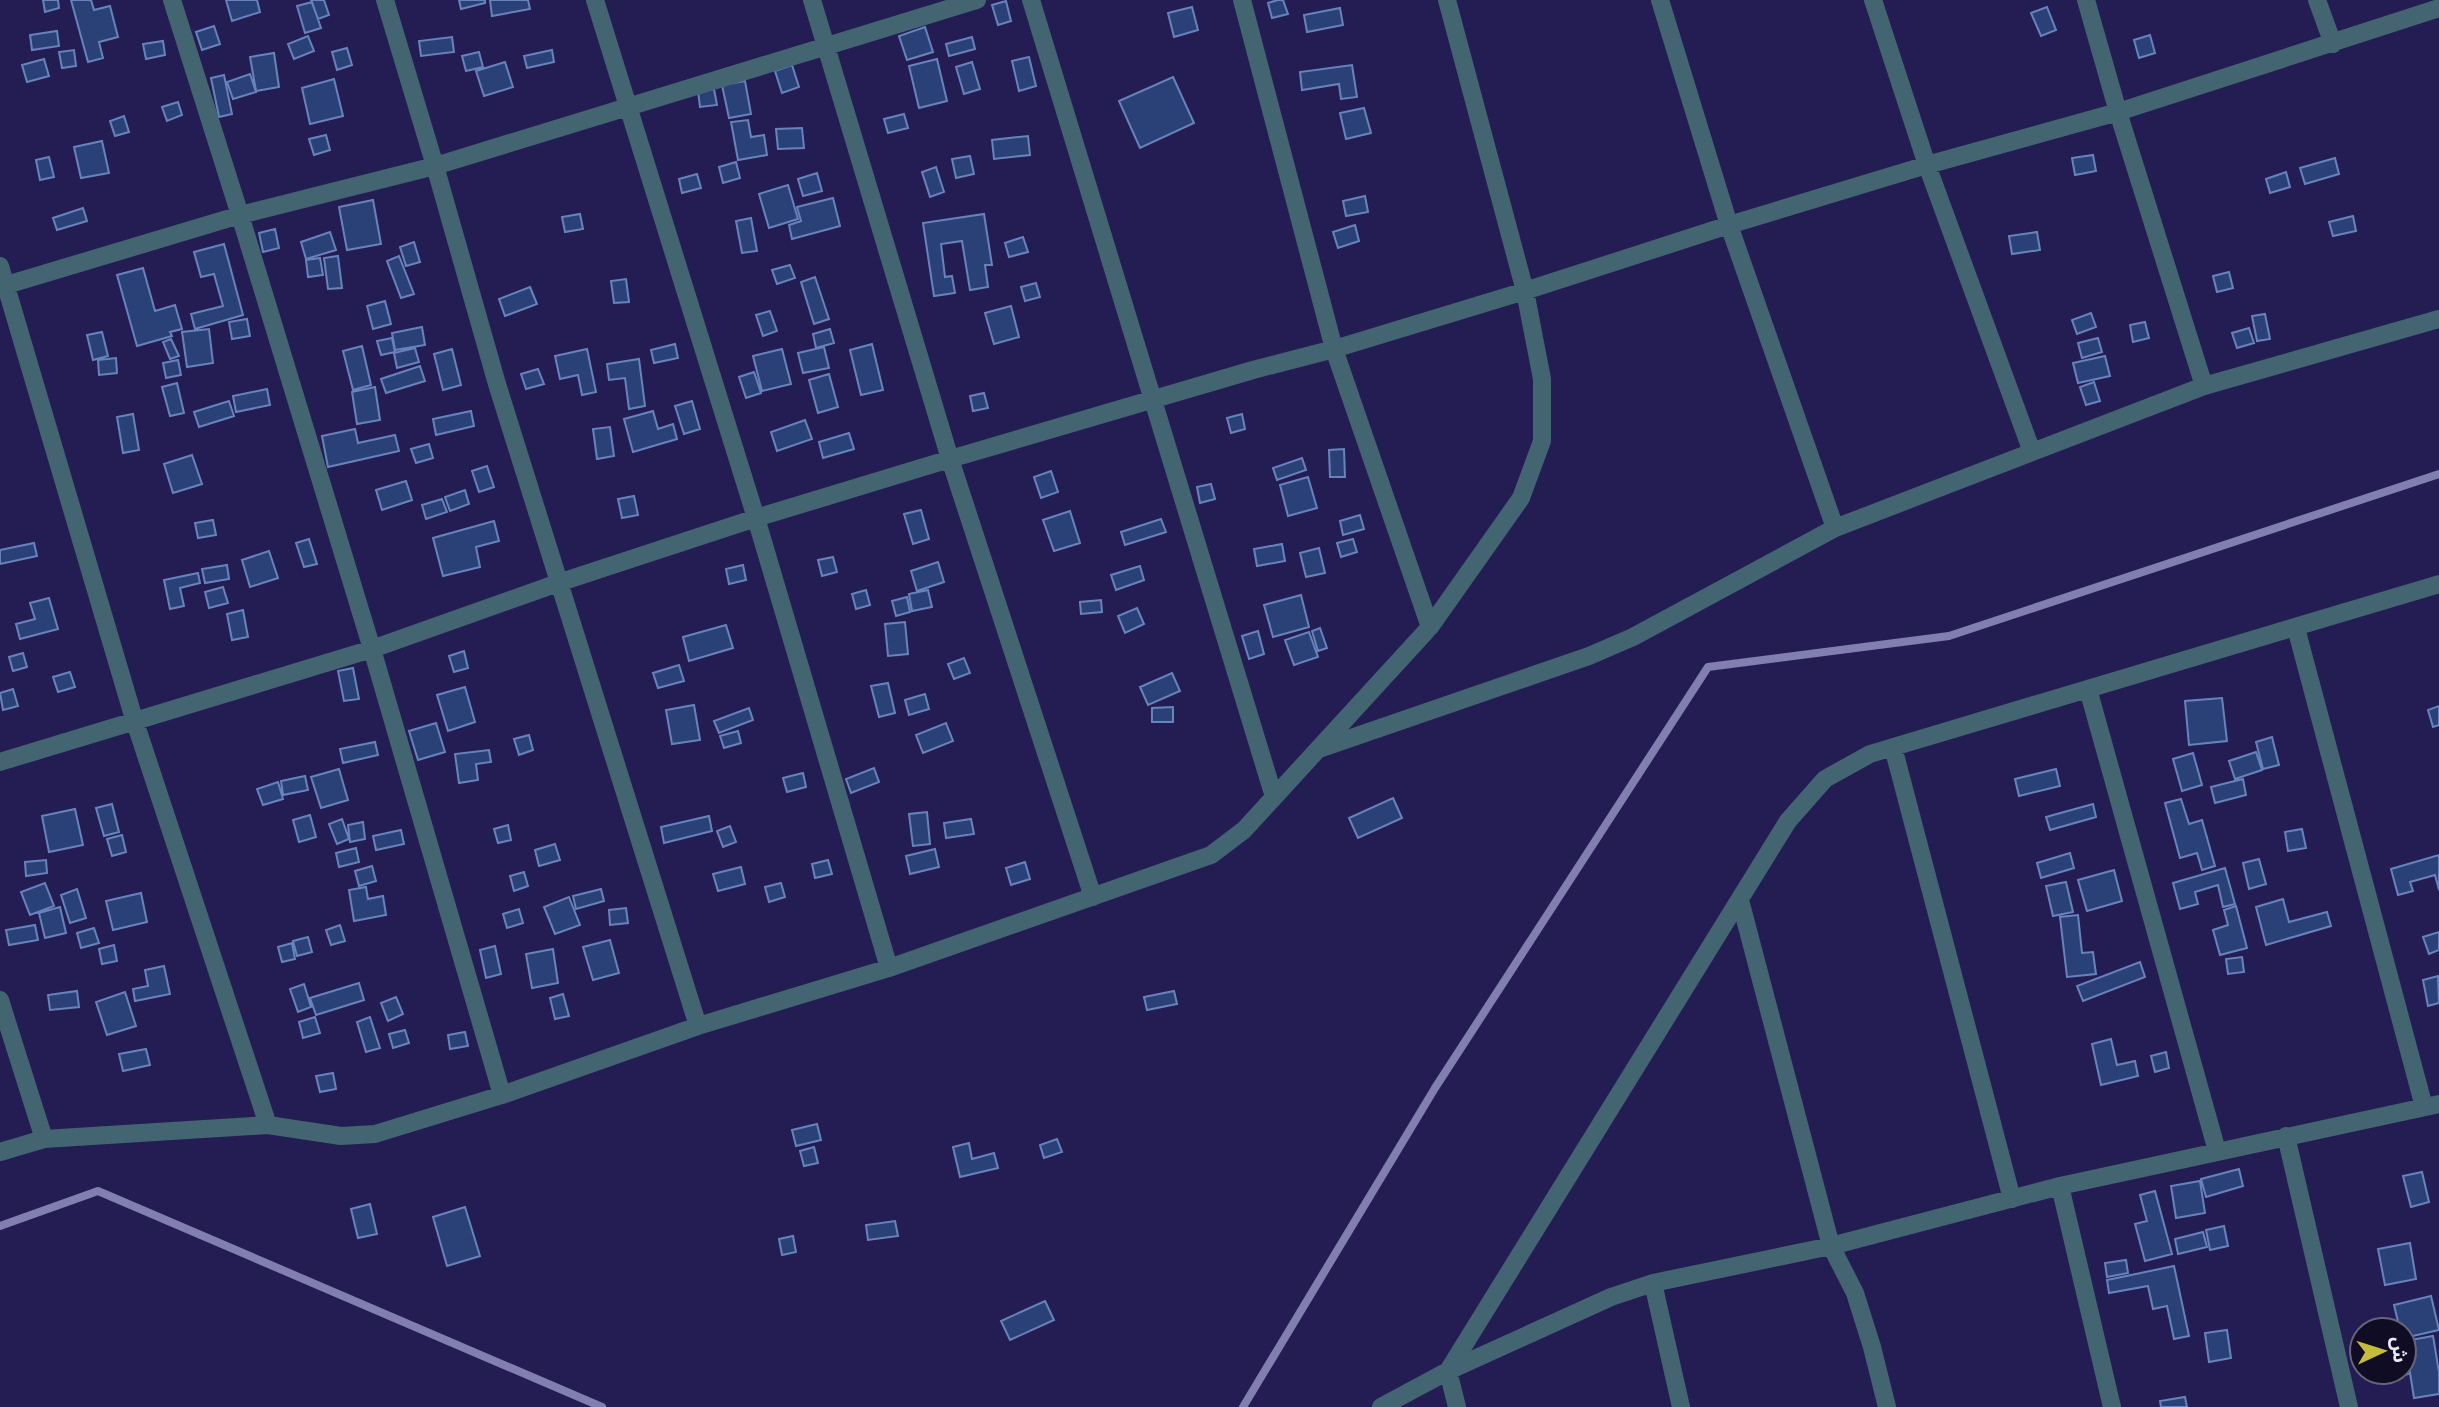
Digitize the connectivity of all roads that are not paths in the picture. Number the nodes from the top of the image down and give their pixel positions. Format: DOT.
graph roads {
  1 [pos="172,0"];
  2 [pos="385,0"];
  3 [pos="595,0"];
  4 [pos="812,0"];
  5 [pos="977,0"];
  6 [pos="1031,0"];
  7 [pos="1242,0"];
  8 [pos="1447,0"];
  9 [pos="1660,0"];
  10 [pos="1873,0"];
  11 [pos="2086,0"];
  12 [pos="2318,0"];
  13 [pos="2439,8"];
  14 [pos="2333,44"];
  15 [pos="826,47"];
  16 [pos="629,108"];
  17 [pos="2118,112"];
  18 [pos="1927,165"];
  19 [pos="435,166"];
  20 [pos="240,215"];
  21 [pos="1729,225"];
  22 [pos="0,266"];
  23 [pos="3,286"];
  24 [pos="1525,291"];
  25 [pos="2439,319"];
  26 [pos="1334,349"];
  27 [pos="2204,386"];
  28 [pos="1153,400"];
  29 [pos="2032,452"];
  30 [pos="950,459"];
  31 [pos="756,518"];
  32 [pos="1835,528"];
  33 [pos="558,583"];
  34 [pos="2439,584"];
  35 [pos="1430,627"];
  36 [pos="2296,628"];
  37 [pos="372,649"];
  38 [pos="2088,689"];
  39 [pos="134,719"];
  40 [pos="1893,747"];
  41 [pos="1316,750"];
  42 [pos="0,762"];
  43 [pos="1274,797"];
  44 [pos="1093,897"];
  45 [pos="1740,900"];
  46 [pos="888,968"];
  47 [pos="0,999"];
  48 [pos="698,1026"];
  49 [pos="502,1095"];
  50 [pos="2432,1105"];
  51 [pos="268,1125"];
  52 [pos="2286,1136"];
  53 [pos="44,1139"];
  54 [pos="2217,1151"];
  55 [pos="0,1152"];
  56 [pos="2060,1186"];
  57 [pos="2012,1199"];
  58 [pos="1831,1245"];
  59 [pos="1653,1283"];
  60 [pos="1448,1371"];
  61 [pos="1381,1407"];
  62 [pos="1457,1407"];
  63 [pos="1681,1407"];
  64 [pos="1887,1407"];
  65 [pos="2112,1407"];
  66 [pos="2349,1407"];
  1 -- 20 [label="street"];
  2 -- 19 [label="street"];
  3 -- 16 [label="street"];
  4 -- 15 [label="street"];
  5 -- 15 [label="street"];
  6 -- 28 [label="street"];
  7 -- 26 [label="street"];
  8 -- 24 [label="street"];
  9 -- 21 [label="street"];
  10 -- 18 [label="street"];
  11 -- 17 [label="street"];
  12 -- 14 [label="street"];
  13 -- 14 [label="street"];
  14 -- 17 [label="street"];
  15 -- 16 [label="street"];
  15 -- 30 [label="street"];
  16 -- 19 [label="street"];
  16 -- 31 [label="street"];
  17 -- 18 [label="street"];
  17 -- 27 [label="street"];
  18 -- 21 [label="street"];
  18 -- 29 [label="street"];
  19 -- 20 [label="street"];
  19 -- 33 [label="street"];
  20 -- 23 [label="street"];
  20 -- 37 [label="street"];
  21 -- 24 [label="street"];
  21 -- 32 [label="street"];
  22 -- 23 [label="street"];
  23 -- 39 [label="street"];
  24 -- 26 [label="street"];
  24 -- 35 [label="street"];
  25 -- 27 [label="street"];
  26 -- 28 [label="street"];
  26 -- 35 [label="street"];
  27 -- 29 [label="street"];
  28 -- 30 [label="street"];
  28 -- 43 [label="street"];
  29 -- 32 [label="street"];
  30 -- 31 [label="street"];
  30 -- 44 [label="street"];
  31 -- 33 [label="street"];
  31 -- 46 [label="street"];
  32 -- 41 [label="street"];
  33 -- 37 [label="street"];
  33 -- 48 [label="street"];
  34 -- 36 [label="street"];
  35 -- 41 [label="street"];
  36 -- 38 [label="street"];
  36 -- 50 [label="street"];
  37 -- 39 [label="street"];
  37 -- 49 [label="street"];
  38 -- 40 [label="street"];
  38 -- 54 [label="street"];
  39 -- 42 [label="street"];
  39 -- 51 [label="street"];
  40 -- 45 [label="street"];
  40 -- 57 [label="street"];
  41 -- 43 [label="street"];
  43 -- 44 [label="street"];
  44 -- 46 [label="street"];
  45 -- 58 [label="street"];
  45 -- 60 [label="street"];
  46 -- 48 [label="street"];
  47 -- 53 [label="street"];
  48 -- 49 [label="street"];
  49 -- 51 [label="street"];
  50 -- 52 [label="street"];
  51 -- 53 [label="street"];
  52 -- 54 [label="street"];
  52 -- 66 [label="street"];
  53 -- 55 [label="street"];
  54 -- 56 [label="street"];
  56 -- 57 [label="street"];
  56 -- 65 [label="street"];
  57 -- 58 [label="street"];
  58 -- 59 [label="street"];
  58 -- 64 [label="street"];
  59 -- 60 [label="street"];
  59 -- 63 [label="street"];
  60 -- 61 [label="street"];
  60 -- 62 [label="street"];
}
